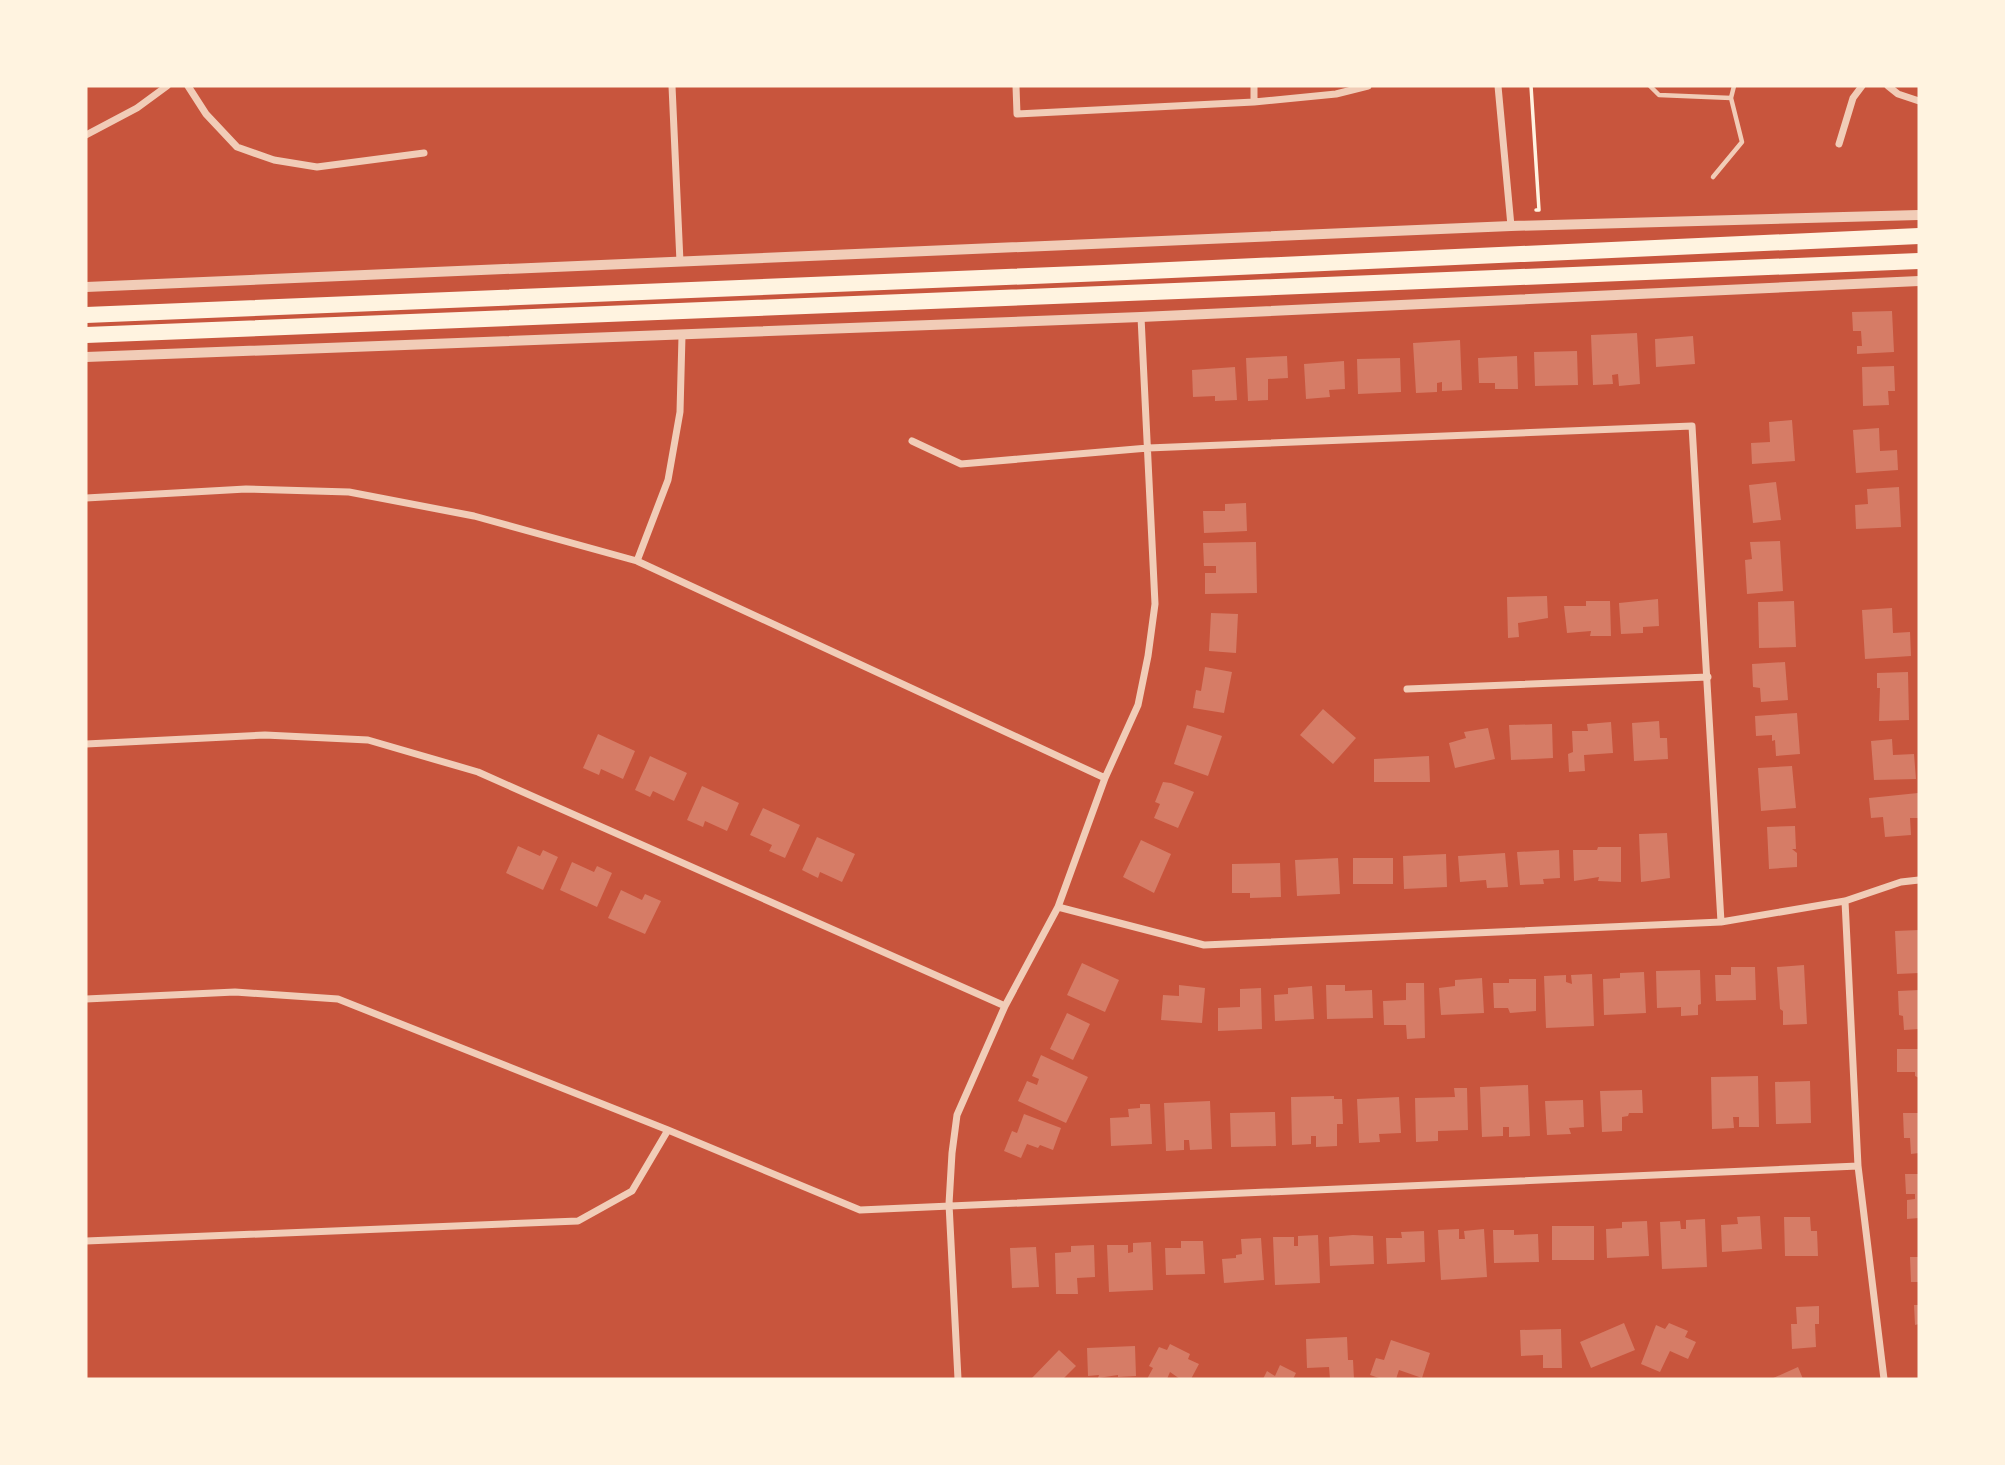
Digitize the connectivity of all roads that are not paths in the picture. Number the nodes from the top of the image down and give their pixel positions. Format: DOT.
graph roads {
  1 [pos="167,86"];
  2 [pos="188,86"];
  3 [pos="672,86"];
  4 [pos="1016,86"];
  5 [pos="1254,86"];
  6 [pos="1368,86"];
  7 [pos="1499,86"];
  8 [pos="1650,86"];
  9 [pos="1734,86"];
  10 [pos="1862,86"];
  11 [pos="1888,86"];
  12 [pos="1731,98"];
  13 [pos="1919,101"];
  14 [pos="1254,102"];
  15 [pos="86,135"];
  16 [pos="1839,144"];
  17 [pos="424,153"];
  18 [pos="1713,177"];
  19 [pos="1919,215"];
  20 [pos="1511,226"];
  21 [pos="1919,236"];
  22 [pos="1919,261"];
  23 [pos="680,262"];
  24 [pos="1807,266"];
  25 [pos="1919,266"];
  26 [pos="1919,281"];
  27 [pos="86,287"];
  28 [pos="86,315"];
  29 [pos="1141,317"];
  30 [pos="86,335"];
  31 [pos="682,336"];
  32 [pos="86,357"];
  33 [pos="912,441"];
  34 [pos="1148,448"];
  35 [pos="86,498"];
  36 [pos="637,561"];
  37 [pos="1708,677"];
  38 [pos="1407,688"];
  39 [pos="86,744"];
  40 [pos="1105,778"];
  41 [pos="1919,880"];
  42 [pos="1845,901"];
  43 [pos="1058,907"];
  44 [pos="1721,922"];
  45 [pos="86,999"];
  46 [pos="1005,1006"];
  47 [pos="668,1130"];
  48 [pos="1858,1166"];
  49 [pos="949,1204"];
  50 [pos="86,1241"];
  51 [pos="958,1379"];
  52 [pos="1884,1379"];
  1 -- 15 [label="street"];
  2 -- 17 [label="street"];
  3 -- 23 [label="street"];
  4 -- 14 [label="street"];
  5 -- 14 [label="street"];
  6 -- 14 [label="street"];
  7 -- 20 [label="street"];
  8 -- 12 [label="lane"];
  9 -- 12 [label="lane"];
  10 -- 16 [label="street"];
  11 -- 13 [label="street"];
  12 -- 18 [label="lane"];
  19 -- 20 [label="street"];
  20 -- 23 [label="street"];
  21 -- 28 [label="highway"];
  22 -- 24 [label="highway"];
  23 -- 27 [label="street"];
  24 -- 25 [label="highway"];
  24 -- 30 [label="highway"];
  26 -- 29 [label="street"];
  29 -- 31 [label="street"];
  29 -- 34 [label="street"];
  31 -- 32 [label="street"];
  31 -- 36 [label="street"];
  33 -- 34 [label="street"];
  34 -- 37 [label="street"];
  34 -- 40 [label="street"];
  35 -- 36 [label="street"];
  36 -- 40 [label="street"];
  37 -- 38 [label="street"];
  37 -- 44 [label="street"];
  39 -- 46 [label="street"];
  40 -- 43 [label="street"];
  41 -- 42 [label="street"];
  42 -- 44 [label="street"];
  42 -- 48 [label="street"];
  43 -- 44 [label="street"];
  43 -- 46 [label="street"];
  45 -- 47 [label="street"];
  46 -- 49 [label="street"];
  47 -- 49 [label="street"];
  47 -- 50 [label="street"];
  48 -- 49 [label="street"];
  48 -- 52 [label="street"];
  49 -- 51 [label="street"];
}
